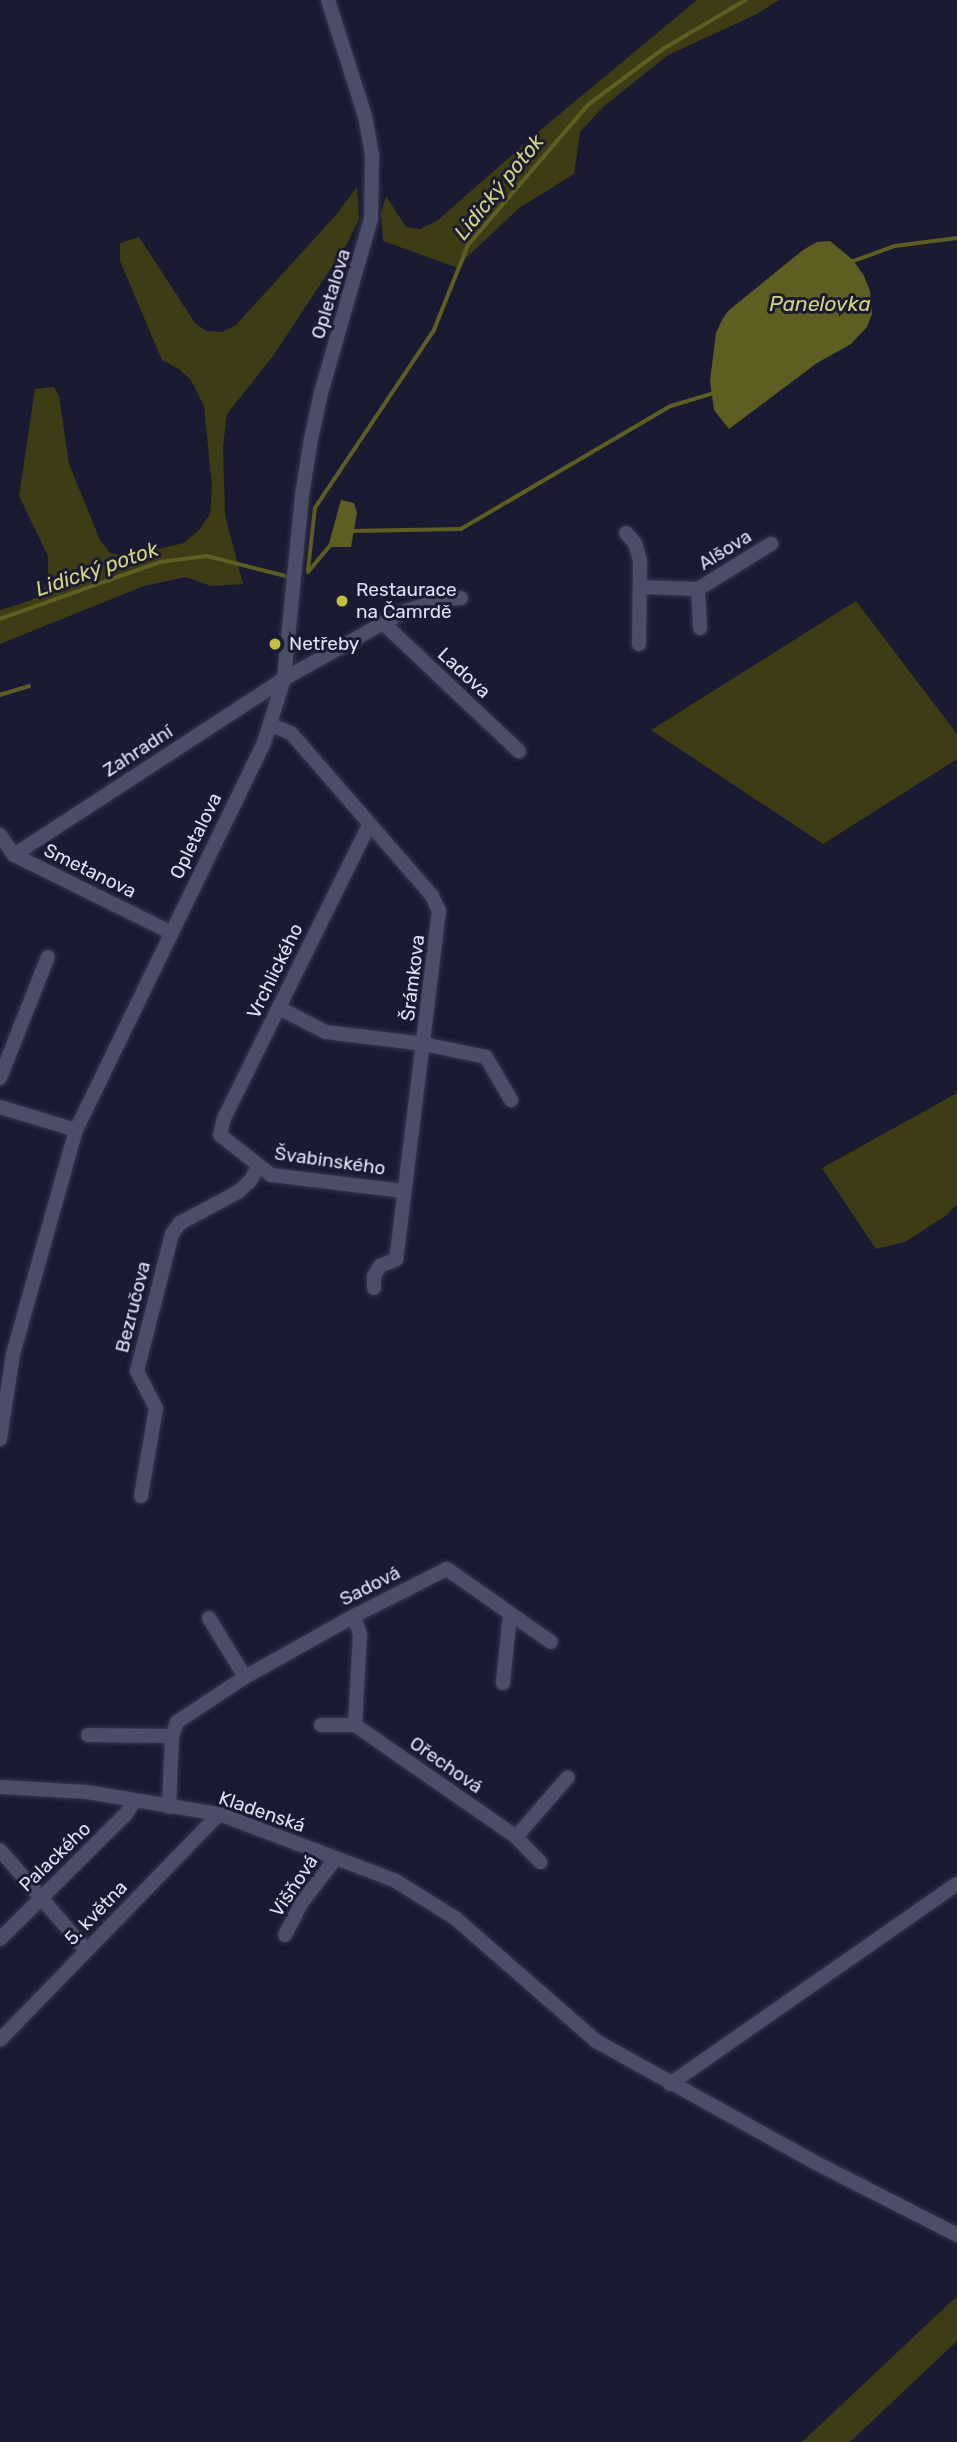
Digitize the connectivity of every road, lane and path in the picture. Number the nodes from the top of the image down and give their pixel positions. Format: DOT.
graph roads {
  1 [pos="328,0"];
  2 [pos="626,533"];
  3 [pos="771,544"];
  4 [pos="642,587"];
  5 [pos="698,589"];
  6 [pos="461,598"];
  7 [pos="383,622"];
  8 [pos="700,628"];
  9 [pos="639,644"];
  10 [pos="284,679"];
  11 [pos="271,725"];
  12 [pos="519,751"];
  13 [pos="369,825"];
  14 [pos="0,835"];
  15 [pos="14,855"];
  16 [pos="170,932"];
  17 [pos="48,957"];
  18 [pos="279,1008"];
  19 [pos="424,1044"];
  20 [pos="0,1078"];
  21 [pos="511,1100"];
  22 [pos="0,1107"];
  23 [pos="76,1130"];
  24 [pos="220,1135"];
  25 [pos="258,1167"];
  26 [pos="404,1191"];
  27 [pos="374,1288"];
  28 [pos="0,1439"];
  29 [pos="141,1496"];
  30 [pos="510,1614"];
  31 [pos="354,1616"];
  32 [pos="209,1618"];
  33 [pos="551,1642"];
  34 [pos="245,1677"];
  35 [pos="503,1683"];
  36 [pos="321,1725"];
  37 [pos="355,1725"];
  38 [pos="88,1735"];
  39 [pos="172,1736"];
  40 [pos="568,1777"];
  41 [pos="0,1787"];
  42 [pos="134,1801"];
  43 [pos="169,1807"];
  44 [pos="219,1814"];
  45 [pos="516,1837"];
  46 [pos="0,1850"];
  47 [pos="336,1858"];
  48 [pos="540,1861"];
  49 [pos="957,1884"];
  50 [pos="40,1898"];
  51 [pos="285,1935"];
  52 [pos="0,1939"];
  53 [pos="86,1950"];
  54 [pos="0,2040"];
  55 [pos="670,2084"];
  56 [pos="957,2235"];
  1 -- 10 [label="street, Opletalova"];
  2 -- 4 [label="street"];
  3 -- 5 [label="street, Alšova"];
  4 -- 5 [label="street, Alšova"];
  4 -- 9 [label="street"];
  5 -- 8 [label="street, Alšova"];
  6 -- 7 [label="street"];
  7 -- 10 [label="street"];
  7 -- 12 [label="street, Ladova"];
  10 -- 11 [label="street, Opletalova"];
  10 -- 15 [label="street, Zahradní"];
  11 -- 13 [label="street, Šrámkova"];
  11 -- 16 [label="street, Opletalova"];
  13 -- 18 [label="street, Vrchlického"];
  13 -- 19 [label="street, Šrámkova"];
  14 -- 15 [label="street, Smetanova"];
  15 -- 16 [label="street, Smetanova"];
  16 -- 23 [label="street, Opletalova"];
  17 -- 20 [label="street"];
  18 -- 19 [label="street"];
  18 -- 24 [label="street, Vrchlického"];
  19 -- 21 [label="street"];
  19 -- 26 [label="street, Šrámkova"];
  22 -- 23 [label="street"];
  23 -- 28 [label="street, Opletalova"];
  24 -- 25 [label="street, Švabinského"];
  25 -- 26 [label="street, Švabinského"];
  25 -- 29 [label="street, Bezručova"];
  26 -- 27 [label="street, Šrámkova"];
  30 -- 31 [label="street, Sadová"];
  30 -- 33 [label="street, Sadová"];
  30 -- 35 [label="street"];
  31 -- 34 [label="street, Sadová"];
  31 -- 37 [label="street"];
  32 -- 34 [label="street"];
  34 -- 39 [label="street, Sadová"];
  36 -- 37 [label="street"];
  37 -- 45 [label="street, Ořechová"];
  38 -- 39 [label="street"];
  39 -- 43 [label="street"];
  40 -- 45 [label="street"];
  41 -- 42 [label="street, Kladenská"];
  42 -- 43 [label="street, Kladenská"];
  42 -- 50 [label="street, Palackého"];
  43 -- 44 [label="street, Kladenská"];
  44 -- 47 [label="street, Kladenská"];
  44 -- 53 [label="street, 5. května"];
  45 -- 48 [label="street, Ořechová"];
  46 -- 50 [label="street"];
  47 -- 51 [label="street, Višňová"];
  47 -- 55 [label="street, Kladenská"];
  49 -- 55 [label="street"];
  50 -- 52 [label="street, Palackého"];
  50 -- 53 [label="street"];
  53 -- 54 [label="street, 5. května"];
  55 -- 56 [label="street, Kladenská"];
}
